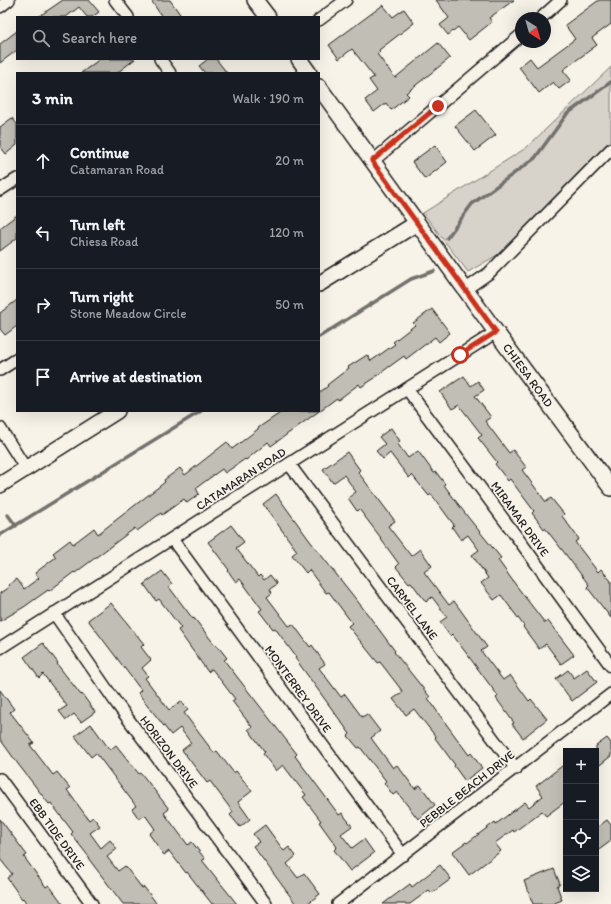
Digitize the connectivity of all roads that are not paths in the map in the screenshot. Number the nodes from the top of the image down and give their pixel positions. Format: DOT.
graph roads {
  1 [pos="9,0"];
  2 [pos="115,0"];
  3 [pos="255,0"];
  4 [pos="346,0"];
  5 [pos="561,0"];
  6 [pos="0,7"];
  7 [pos="548,12"];
  8 [pos="127,16"];
  9 [pos="267,16"];
  10 [pos="320,19"];
  11 [pos="515,40"];
  12 [pos="161,60"];
  13 [pos="300,60"];
  14 [pos="168,72"];
  15 [pos="308,72"];
  16 [pos="320,88"];
  17 [pos="611,149"];
  18 [pos="372,161"];
  19 [pos="611,161"];
  20 [pos="598,162"];
  21 [pos="16,180"];
  22 [pos="0,190"];
  23 [pos="417,223"];
  24 [pos="320,283"];
  25 [pos="466,289"];
  26 [pos="496,332"];
  27 [pos="16,360"];
  28 [pos="0,370"];
  29 [pos="406,389"];
  30 [pos="115,412"];
  31 [pos="0,428"];
  32 [pos="288,464"];
  33 [pos="26,469"];
  34 [pos="0,486"];
  35 [pos="611,488"];
  36 [pos="172,539"];
  37 [pos="54,613"];
  38 [pos="0,648"];
  39 [pos="611,666"];
  40 [pos="611,694"];
  41 [pos="516,769"];
  42 [pos="0,779"];
  43 [pos="403,854"];
  44 [pos="92,904"];
  45 [pos="266,904"];
  46 [pos="338,904"];
  1 -- 6 [label="street"];
  2 -- 8 [label="street"];
  3 -- 9 [label="main road"];
  4 -- 10 [label="street"];
  5 -- 7 [label="street"];
  11 -- 18 [label="street"];
  12 -- 14 [label="street"];
  13 -- 15 [label="main road"];
  16 -- 18 [label="main road, CHIESA ROAD"];
  17 -- 20 [label="street"];
  18 -- 23 [label="main road, CHIESA ROAD"];
  19 -- 20 [label="street"];
  20 -- 25 [label="street"];
  21 -- 22 [label="street"];
  23 -- 24 [label="main road"];
  23 -- 25 [label="main road, CHIESA ROAD"];
  25 -- 26 [label="main road, CHIESA ROAD"];
  26 -- 29 [label="street, CATAMARAN ROAD"];
  26 -- 35 [label="main road, CHIESA ROAD"];
  27 -- 28 [label="street"];
  29 -- 32 [label="street, CATAMARAN ROAD"];
  29 -- 39 [label="street, MIRAMAR DRIVE"];
  30 -- 33 [label="main road"];
  31 -- 33 [label="street"];
  32 -- 36 [label="street, CATAMARAN ROAD"];
  32 -- 41 [label="street, CARMEL LANE"];
  33 -- 34 [label="main road"];
  36 -- 37 [label="street, CATAMARAN ROAD"];
  36 -- 43 [label="street, MONTERREY DRIVE"];
  37 -- 38 [label="street, CATAMARAN ROAD"];
  37 -- 45 [label="street, HORIZON DRIVE"];
  40 -- 41 [label="street, PEBBLE BEACH DRIVE"];
  41 -- 43 [label="street, PEBBLE BEACH DRIVE"];
  42 -- 44 [label="street, EBB TIDE DRIVE"];
  43 -- 46 [label="street, PEBBLE BEACH DRIVE"];
}
